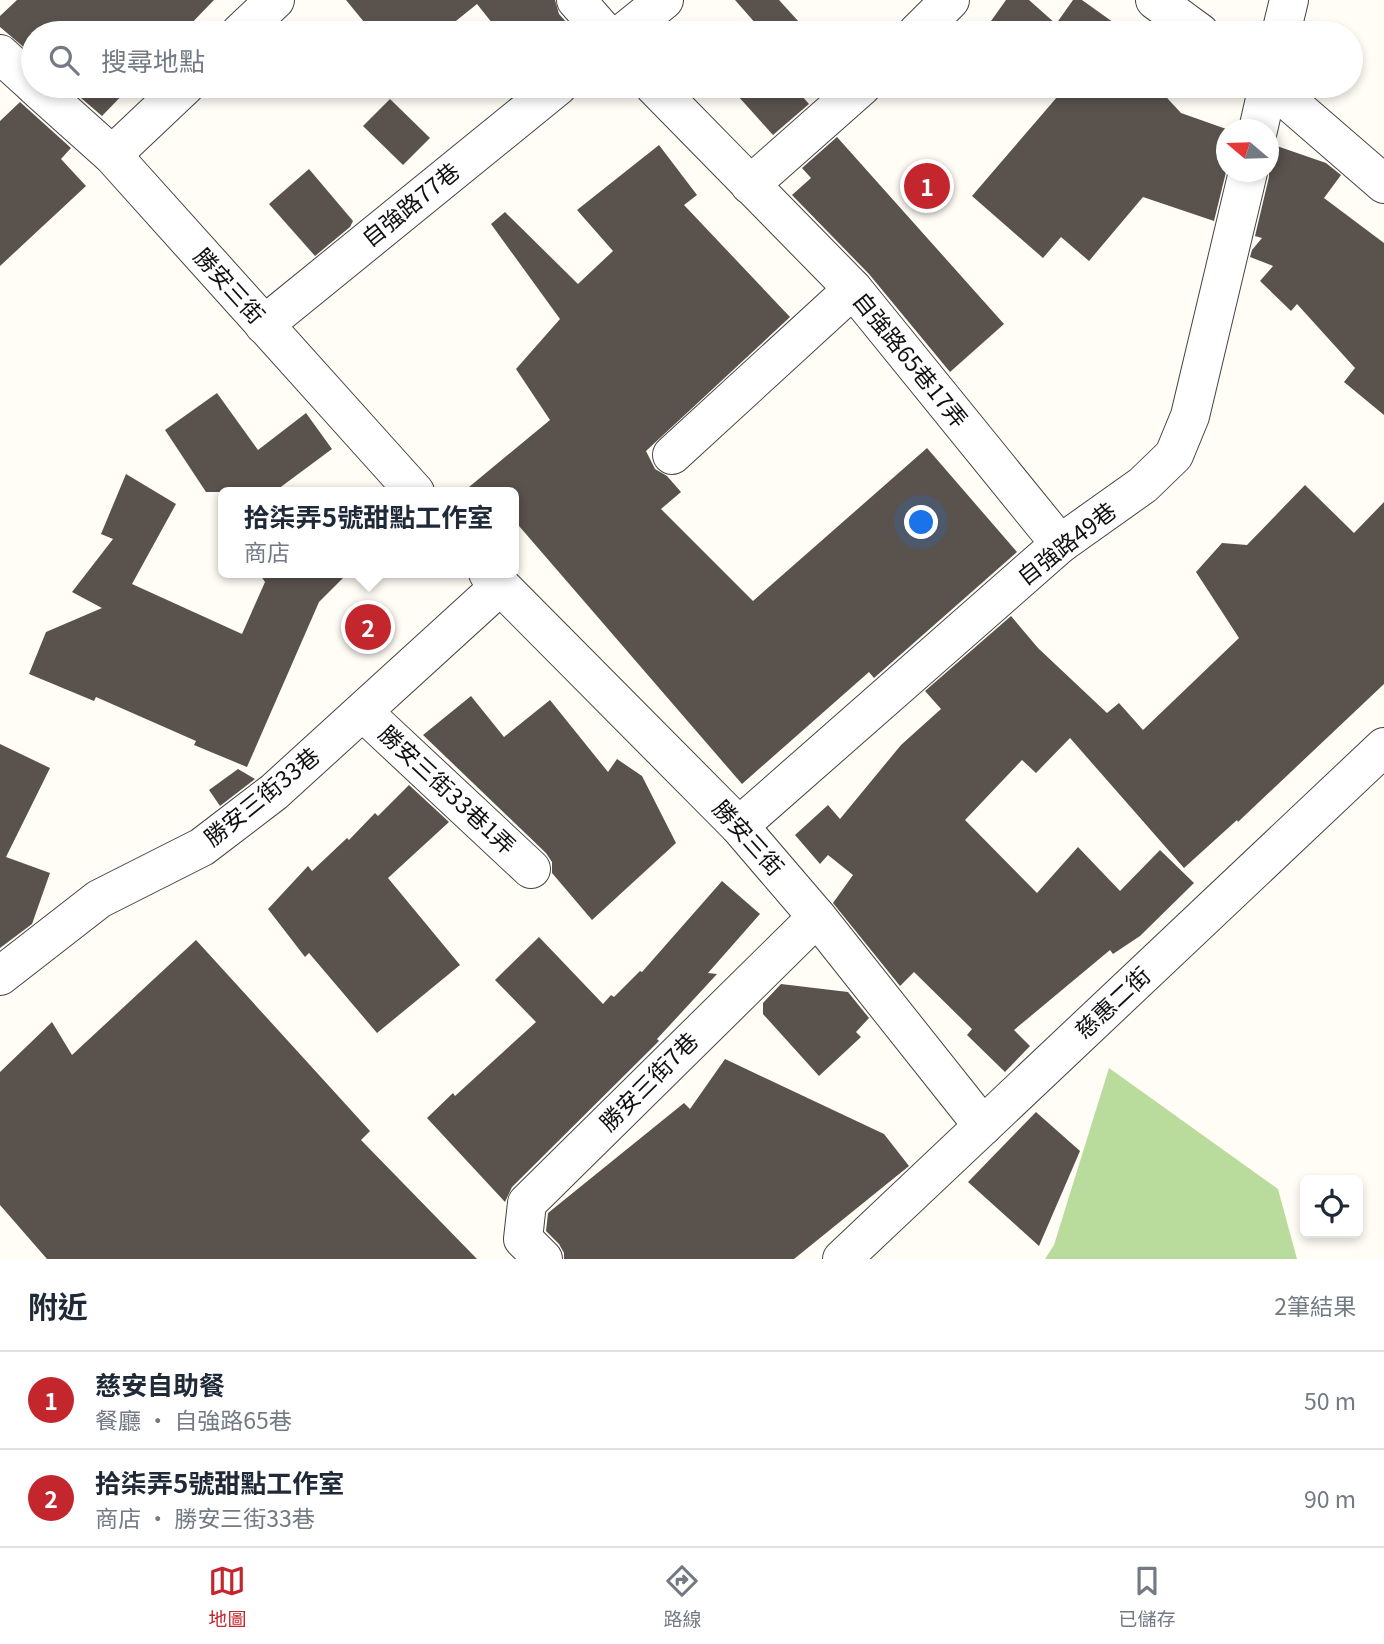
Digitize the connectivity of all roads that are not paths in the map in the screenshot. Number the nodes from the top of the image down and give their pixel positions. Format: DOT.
graph roads {
  1 [pos="275,0"];
  2 [pos="576,0"];
  3 [pos="664,0"];
  4 [pos="950,0"];
  5 [pos="1154,0"];
  6 [pos="1289,0"];
  7 [pos="253,21"];
  8 [pos="594,21"];
  9 [pos="638,21"];
  10 [pos="929,21"];
  11 [pos="1183,21"];
  12 [pos="1284,21"];
  13 [pos="0,54"];
  14 [pos="21,73"];
  15 [pos="48,98"];
  16 [pos="172,98"];
  17 [pos="543,98"];
  18 [pos="666,98"];
  19 [pos="849,98"];
  20 [pos="1267,98"];
  21 [pos="1284,98"];
  22 [pos="1261,119"];
  23 [pos="112,155"];
  24 [pos="1246,182"];
  25 [pos="1384,184"];
  26 [pos="750,186"];
  27 [pos="853,289"];
  28 [pos="264,325"];
  29 [pos="672,455"];
  30 [pos="410,487"];
  31 [pos="1060,544"];
  32 [pos="494,579"];
  33 [pos="363,712"];
  34 [pos="1384,747"];
  35 [pos="739,826"];
  36 [pos="531,869"];
  37 [pos="817,916"];
  38 [pos="0,976"];
  39 [pos="983,1126"];
  40 [pos="543,1259"];
  41 [pos="842,1259"];
  1 -- 7 [label="street"];
  2 -- 8 [label="street"];
  3 -- 9 [label="street"];
  4 -- 10 [label="street"];
  5 -- 11 [label="street"];
  6 -- 12 [label="street"];
  13 -- 14 [label="street, 勝安三街"];
  15 -- 23 [label="street, 勝安三街"];
  16 -- 23 [label="street"];
  17 -- 28 [label="street, 自強路77巷"];
  18 -- 26 [label="street, 自強路65巷17弄"];
  19 -- 26 [label="street"];
  20 -- 22 [label="street"];
  21 -- 25 [label="street"];
  23 -- 28 [label="street, 勝安三街"];
  24 -- 31 [label="street, 自強路49巷"];
  26 -- 27 [label="street, 自強路65巷17弄"];
  27 -- 29 [label="street"];
  27 -- 31 [label="street, 自強路65巷17弄"];
  28 -- 30 [label="street, 勝安三街"];
  31 -- 35 [label="street, 自強路49巷"];
  32 -- 33 [label="street, 勝安三街33巷"];
  32 -- 35 [label="street, 勝安三街"];
  33 -- 36 [label="street, 勝安三街33巷1弄"];
  33 -- 38 [label="street, 勝安三街33巷"];
  34 -- 39 [label="street, 慈惠二街"];
  35 -- 37 [label="street, 勝安三街"];
  37 -- 39 [label="street, 勝安三街"];
  37 -- 40 [label="street, 勝安三街7巷"];
  39 -- 41 [label="street, 慈惠二街"];
}
